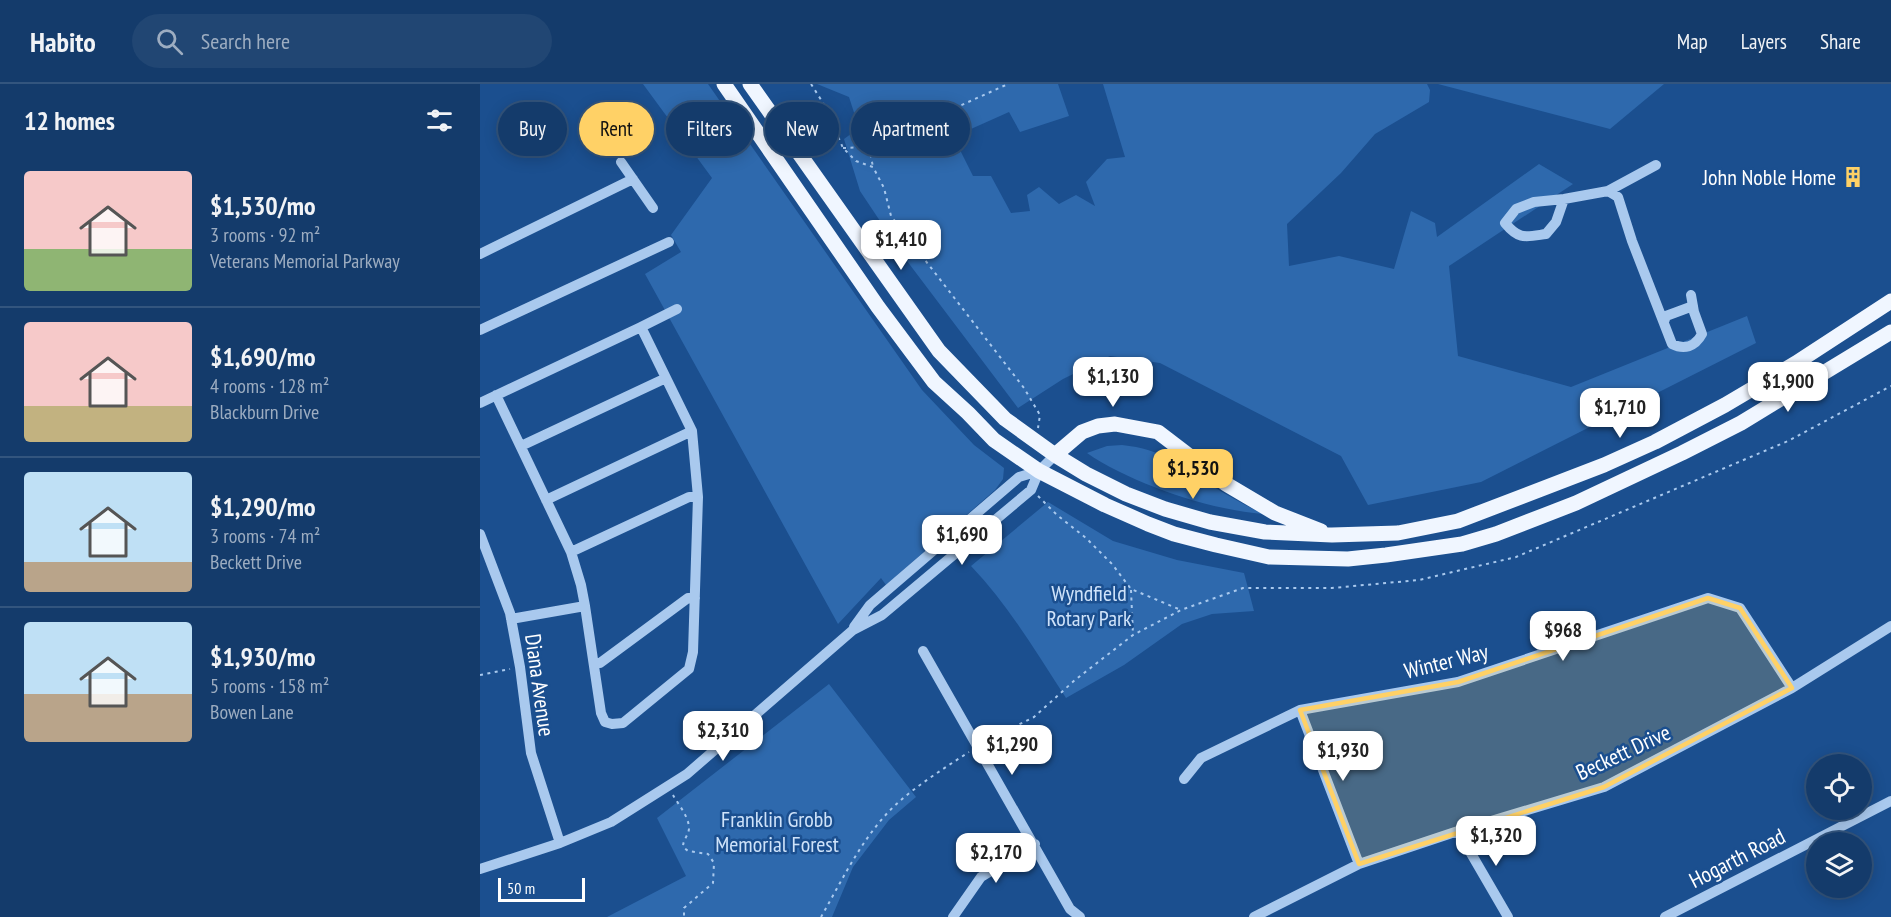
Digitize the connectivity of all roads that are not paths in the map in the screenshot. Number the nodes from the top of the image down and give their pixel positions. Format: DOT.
graph roads {
  1 [pos="724,84"];
  2 [pos="750,84"];
  3 [pos="621,162"];
  4 [pos="1656,165"];
  5 [pos="633,179"];
  6 [pos="1608,191"];
  7 [pos="1564,199"];
  8 [pos="653,208"];
  9 [pos="669,242"];
  10 [pos="480,254"];
  11 [pos="1891,301"];
  12 [pos="677,309"];
  13 [pos="1664,322"];
  14 [pos="641,327"];
  15 [pos="480,330"];
  16 [pos="1891,332"];
  17 [pos="666,378"];
  18 [pos="496,395"];
  19 [pos="480,403"];
  20 [pos="692,431"];
  21 [pos="520,446"];
  22 [pos="1056,455"];
  23 [pos="1039,471"];
  24 [pos="698,496"];
  25 [pos="546,500"];
  26 [pos="480,534"];
  27 [pos="1332,535"];
  28 [pos="571,552"];
  29 [pos="695,598"];
  30 [pos="585,606"];
  31 [pos="511,619"];
  32 [pos="1891,626"];
  33 [pos="853,630"];
  34 [pos="923,651"];
  35 [pos="594,663"];
  36 [pos="1792,688"];
  37 [pos="1300,710"];
  38 [pos="1184,779"];
  39 [pos="1891,801"];
  40 [pos="1458,831"];
  41 [pos="560,843"];
  42 [pos="1035,844"];
  43 [pos="1359,864"];
  44 [pos="480,869"];
  45 [pos="953,917"];
  46 [pos="1080,917"];
  47 [pos="1254,917"];
  48 [pos="1508,917"];
  49 [pos="1665,917"];
  1 -- 23 [label="main road"];
  2 -- 22 [label="main road"];
  3 -- 5 [label="street"];
  4 -- 6 [label="street"];
  5 -- 8 [label="street"];
  5 -- 10 [label="street"];
  6 -- 7 [label="street"];
  6 -- 13 [label="street"];
  7 -- 7 [label="street"];
  9 -- 15 [label="street"];
  11 -- 27 [label="main road"];
  12 -- 14 [label="street"];
  13 -- 13 [label="street"];
  14 -- 17 [label="street"];
  14 -- 18 [label="street"];
  16 -- 23 [label="main road"];
  17 -- 20 [label="street"];
  17 -- 21 [label="street"];
  18 -- 19 [label="street"];
  18 -- 21 [label="street"];
  20 -- 24 [label="street"];
  20 -- 25 [label="street"];
  21 -- 25 [label="street"];
  22 -- 23 [label="street"];
  22 -- 27 [label="main road"];
  22 -- 27 [label="main road"];
  23 -- 33 [label="street"];
  23 -- 33 [label="street"];
  24 -- 28 [label="street"];
  24 -- 29 [label="street"];
  25 -- 28 [label="street"];
  26 -- 31 [label="street, Diana Avenue"];
  28 -- 30 [label="street"];
  29 -- 35 [label="street"];
  29 -- 35 [label="street"];
  30 -- 31 [label="street"];
  30 -- 35 [label="street"];
  31 -- 41 [label="street, Diana Avenue"];
  32 -- 36 [label="street, Beckett Drive"];
  33 -- 41 [label="street"];
  34 -- 42 [label="street"];
  36 -- 37 [label="street, Winter Way"];
  36 -- 40 [label="street, Beckett Drive"];
  37 -- 38 [label="street, Winter Way"];
  37 -- 43 [label="street"];
  39 -- 49 [label="street, Hogarth Road"];
  40 -- 43 [label="street, Beckett Drive"];
  40 -- 48 [label="street"];
  41 -- 44 [label="street"];
  42 -- 45 [label="street"];
  42 -- 46 [label="street"];
  43 -- 47 [label="street, Beckett Drive"];
}
